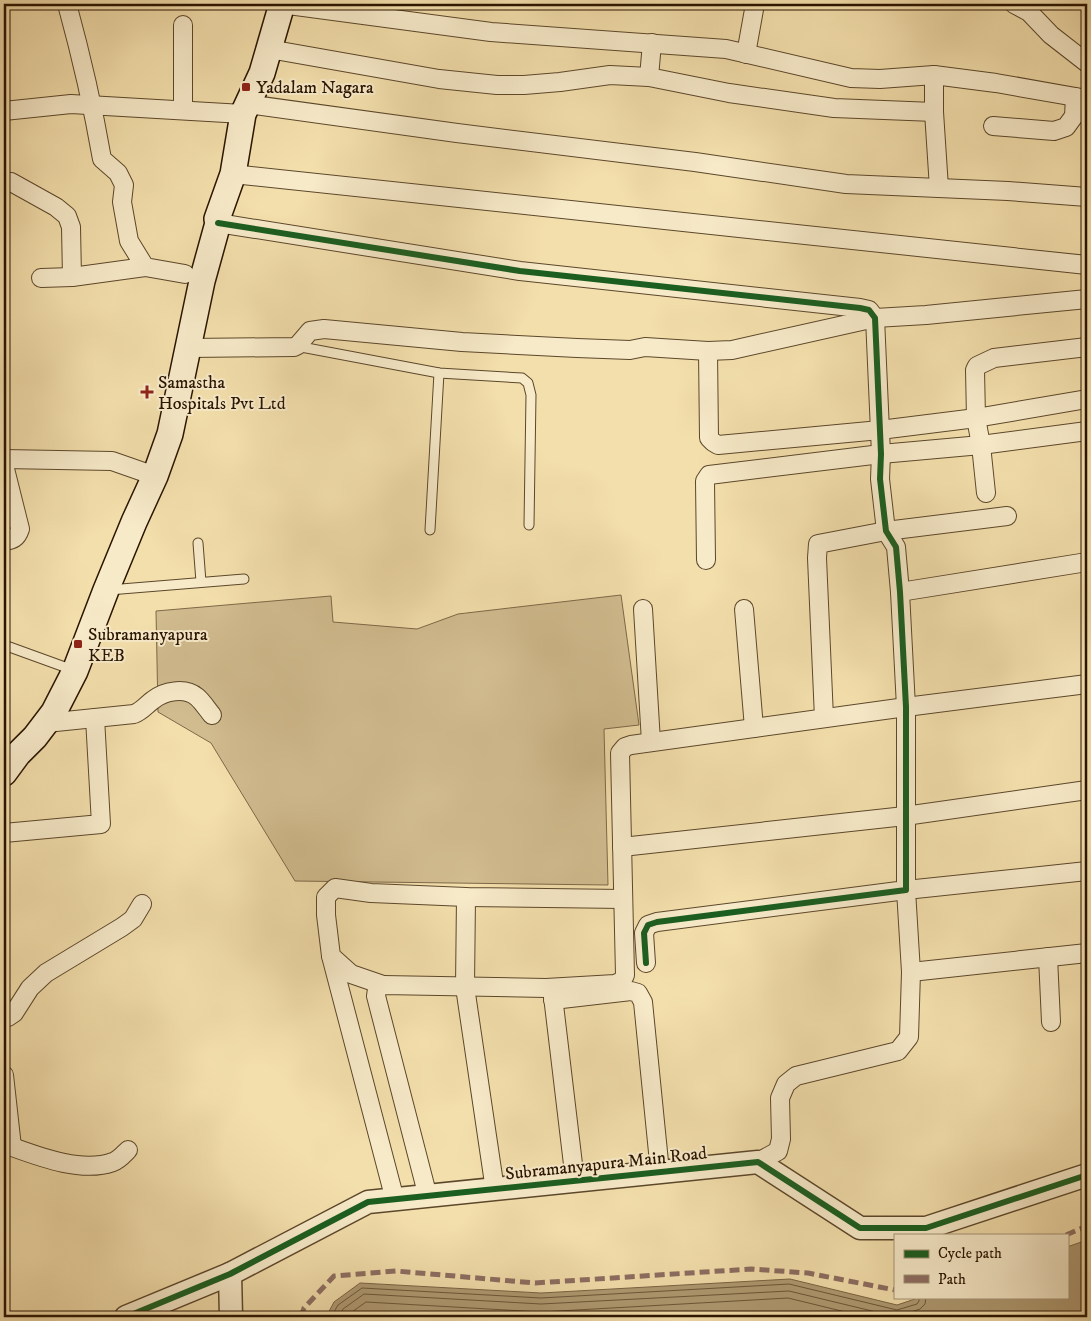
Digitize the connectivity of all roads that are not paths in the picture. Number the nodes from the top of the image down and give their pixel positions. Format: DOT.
graph roads {
  1 [pos="67,4"];
  2 [pos="282,4"];
  3 [pos="755,4"];
  4 [pos="1014,4"];
  5 [pos="183,26"];
  6 [pos="652,43"];
  7 [pos="270,49"];
  8 [pos="746,54"];
  9 [pos="1087,63"];
  10 [pos="934,75"];
  11 [pos="649,77"];
  12 [pos="1081,98"];
  13 [pos="91,105"];
  14 [pos="245,109"];
  15 [pos="183,110"];
  16 [pos="4,111"];
  17 [pos="934,112"];
  18 [pos="994,126"];
  19 [pos="233,174"];
  20 [pos="11,182"];
  21 [pos="939,188"];
  22 [pos="1087,197"];
  23 [pos="218,223"];
  24 [pos="1087,265"];
  25 [pos="145,268"];
  26 [pos="184,274"];
  27 [pos="72,277"];
  28 [pos="41,278"];
  29 [pos="1087,299"];
  30 [pos="875,318"];
  31 [pos="296,346"];
  32 [pos="1087,347"];
  33 [pos="188,348"];
  34 [pos="708,351"];
  35 [pos="439,373"];
  36 [pos="1087,399"];
  37 [pos="976,418"];
  38 [pos="880,430"];
  39 [pos="1087,431"];
  40 [pos="712,442"];
  41 [pos="981,445"];
  42 [pos="881,454"];
  43 [pos="4,459"];
  44 [pos="4,466"];
  45 [pos="709,475"];
  46 [pos="156,476"];
  47 [pos="986,493"];
  48 [pos="1007,516"];
  49 [pos="529,525"];
  50 [pos="430,530"];
  51 [pos="886,531"];
  52 [pos="4,542"];
  53 [pos="198,543"];
  54 [pos="706,560"];
  55 [pos="1087,562"];
  56 [pos="244,579"];
  57 [pos="201,582"];
  58 [pos="106,590"];
  59 [pos="900,592"];
  60 [pos="642,609"];
  61 [pos="744,609"];
  62 [pos="4,645"];
  63 [pos="75,671"];
  64 [pos="1087,684"];
  65 [pos="906,707"];
  66 [pos="212,715"];
  67 [pos="95,718"];
  68 [pos="824,718"];
  69 [pos="46,723"];
  70 [pos="754,728"];
  71 [pos="651,742"];
  72 [pos="4,774"];
  73 [pos="1087,790"];
  74 [pos="905,816"];
  75 [pos="4,833"];
  76 [pos="622,847"];
  77 [pos="1087,871"];
  78 [pos="906,890"];
  79 [pos="466,897"];
  80 [pos="623,899"];
  81 [pos="142,904"];
  82 [pos="1087,953"];
  83 [pos="331,956"];
  84 [pos="1048,957"];
  85 [pos="646,963"];
  86 [pos="911,972"];
  87 [pos="383,985"];
  88 [pos="465,987"];
  89 [pos="552,994"];
  90 [pos="4,1018"];
  91 [pos="1051,1022"];
  92 [pos="4,1075"];
  93 [pos="8,1146"];
  94 [pos="128,1150"];
  95 [pos="758,1162"];
  96 [pos="660,1172"];
  97 [pos="1087,1175"];
  98 [pos="575,1181"];
  99 [pos="495,1190"];
  100 [pos="428,1197"];
  101 [pos="395,1200"];
  102 [pos="230,1274"];
  103 [pos="139,1315"];
  104 [pos="231,1317"];
  1 -- 13 [label="street"];
  2 -- 6 [label="street"];
  2 -- 7 [label="main road"];
  3 -- 8 [label="street"];
  4 -- 9 [label="street"];
  5 -- 15 [label="street"];
  6 -- 8 [label="street"];
  6 -- 11 [label="street"];
  7 -- 11 [label="street"];
  7 -- 14 [label="main road"];
  8 -- 10 [label="street"];
  10 -- 12 [label="street"];
  10 -- 17 [label="street"];
  11 -- 17 [label="street"];
  12 -- 18 [label="street"];
  13 -- 15 [label="street"];
  13 -- 16 [label="street"];
  13 -- 25 [label="street"];
  14 -- 15 [label="street"];
  14 -- 19 [label="main road"];
  14 -- 21 [label="street"];
  17 -- 21 [label="street"];
  19 -- 23 [label="main road"];
  19 -- 24 [label="street"];
  20 -- 27 [label="street"];
  21 -- 22 [label="street"];
  23 -- 30 [label="street"];
  23 -- 33 [label="main road"];
  25 -- 26 [label="street"];
  25 -- 27 [label="street"];
  27 -- 28 [label="street"];
  29 -- 30 [label="street"];
  30 -- 34 [label="street"];
  30 -- 38 [label="street"];
  31 -- 33 [label="street"];
  31 -- 34 [label="street"];
  31 -- 35 [label="lane"];
  32 -- 37 [label="street"];
  33 -- 46 [label="main road"];
  34 -- 40 [label="street"];
  35 -- 49 [label="lane"];
  35 -- 50 [label="lane"];
  36 -- 37 [label="street"];
  37 -- 38 [label="street"];
  37 -- 41 [label="street"];
  38 -- 40 [label="street"];
  38 -- 42 [label="street"];
  39 -- 41 [label="street"];
  40 -- 45 [label="street"];
  41 -- 42 [label="street"];
  41 -- 47 [label="street"];
  42 -- 45 [label="street"];
  42 -- 51 [label="street"];
  43 -- 46 [label="street"];
  44 -- 52 [label="street"];
  45 -- 54 [label="street"];
  46 -- 58 [label="main road"];
  48 -- 51 [label="street"];
  51 -- 59 [label="street"];
  51 -- 68 [label="street"];
  53 -- 57 [label="lane"];
  55 -- 59 [label="street"];
  56 -- 57 [label="lane"];
  57 -- 58 [label="lane"];
  58 -- 63 [label="main road"];
  59 -- 65 [label="street"];
  60 -- 71 [label="street"];
  61 -- 70 [label="street"];
  62 -- 63 [label="lane"];
  63 -- 69 [label="main road"];
  64 -- 65 [label="street"];
  65 -- 68 [label="street"];
  65 -- 74 [label="street"];
  66 -- 67 [label="street"];
  67 -- 69 [label="street"];
  67 -- 75 [label="street"];
  68 -- 70 [label="street"];
  69 -- 72 [label="main road"];
  70 -- 71 [label="street"];
  71 -- 76 [label="street"];
  73 -- 74 [label="street"];
  74 -- 76 [label="street"];
  74 -- 78 [label="street"];
  76 -- 80 [label="street"];
  77 -- 78 [label="street"];
  78 -- 85 [label="street"];
  78 -- 86 [label="street"];
  79 -- 80 [label="street"];
  79 -- 83 [label="street"];
  79 -- 88 [label="street"];
  80 -- 89 [label="street"];
  81 -- 90 [label="street"];
  82 -- 84 [label="street"];
  83 -- 87 [label="street"];
  83 -- 101 [label="street"];
  84 -- 86 [label="street"];
  84 -- 91 [label="street"];
  86 -- 95 [label="street"];
  87 -- 88 [label="street"];
  87 -- 100 [label="street"];
  88 -- 89 [label="street"];
  88 -- 99 [label="street"];
  89 -- 96 [label="street"];
  89 -- 98 [label="street"];
  92 -- 93 [label="street"];
  93 -- 94 [label="street"];
  95 -- 96 [label="street, Subramanyapura Main Road"];
  95 -- 97 [label="street"];
  96 -- 98 [label="street, Subramanyapura Main Road"];
  98 -- 99 [label="street, Subramanyapura Main Road"];
  99 -- 100 [label="street, Subramanyapura Main Road"];
  100 -- 101 [label="street, Subramanyapura Main Road"];
  101 -- 102 [label="street, Subramanyapura Main Road"];
  102 -- 103 [label="street, Subramanyapura Main Road"];
  102 -- 104 [label="street"];
}
